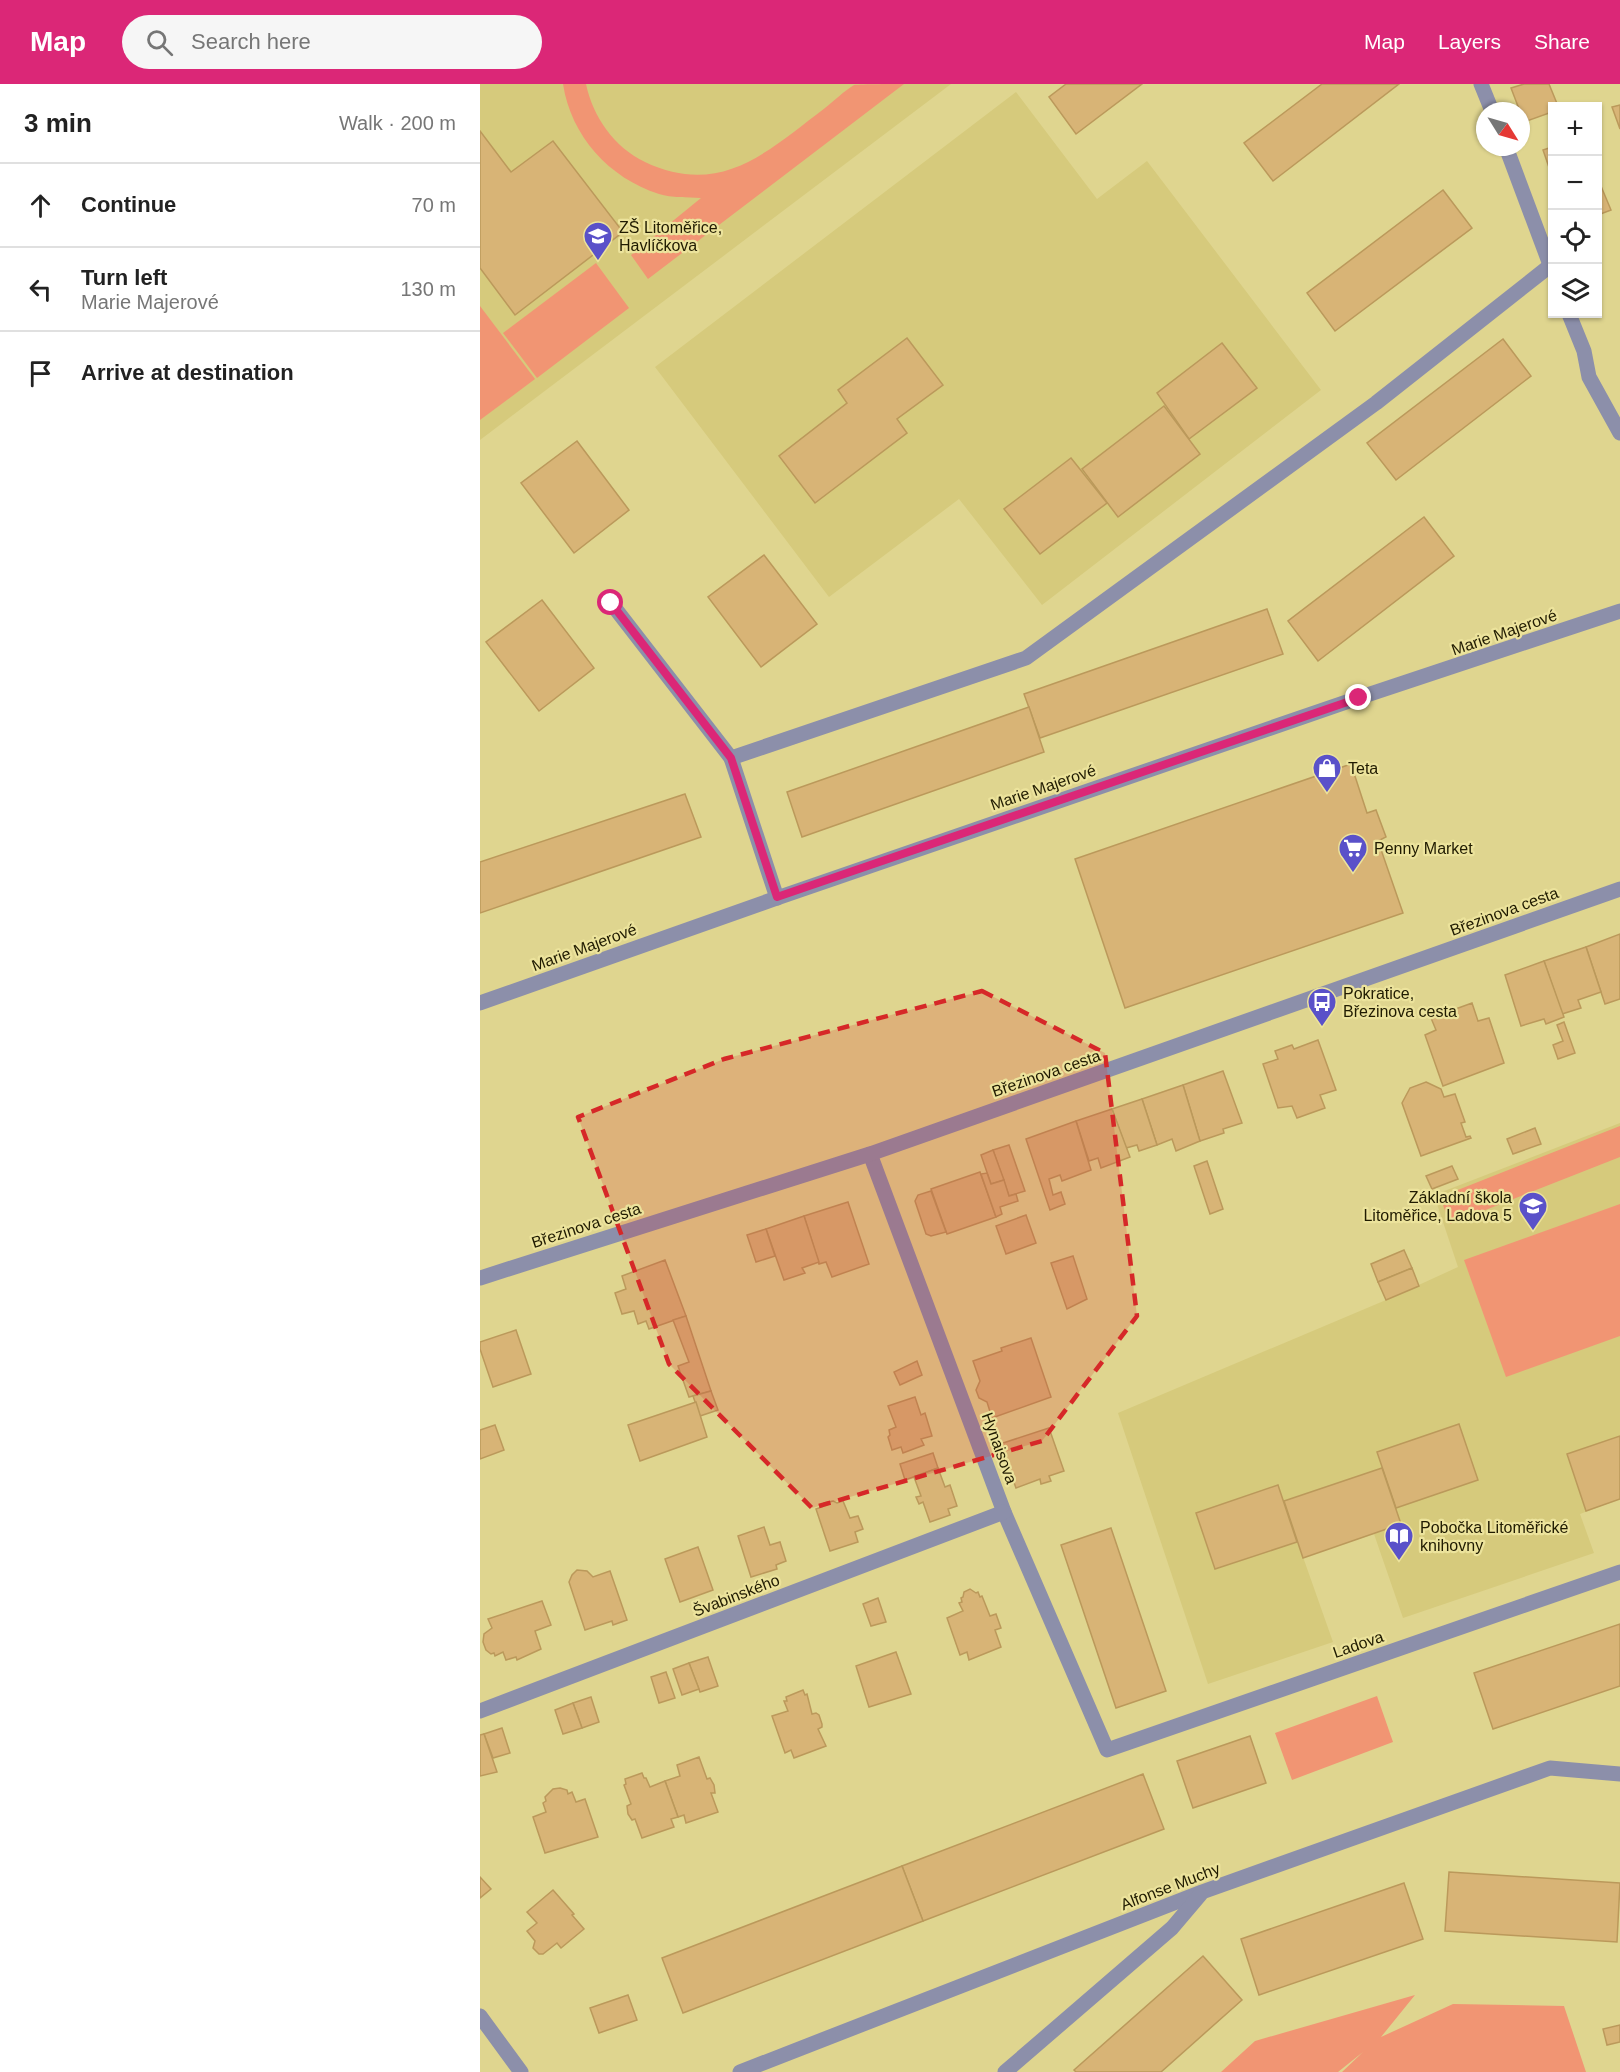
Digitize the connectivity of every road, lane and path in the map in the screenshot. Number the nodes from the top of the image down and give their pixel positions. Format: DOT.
graph roads {
  1 [pos="1481,84"];
  2 [pos="1488,102"];
  3 [pos="1509,156"];
  4 [pos="1551,264"];
  5 [pos="1548,270"];
  6 [pos="1571,318"];
  7 [pos="1620,433"];
  8 [pos="611,603"];
  9 [pos="1620,611"];
  10 [pos="731,758"];
  11 [pos="1620,888"];
  12 [pos="777,897"];
  13 [pos="480,1003"];
  14 [pos="870,1154"];
  15 [pos="480,1278"];
  16 [pos="1004,1512"];
  17 [pos="1620,1572"];
  18 [pos="480,1711"];
  19 [pos="1107,1750"];
  20 [pos="1620,1774"];
  21 [pos="1202,1892"];
  22 [pos="480,2016"];
  23 [pos="521,2072"];
  24 [pos="740,2072"];
  25 [pos="1005,2072"];
  1 -- 2 [label="street"];
  3 -- 4 [label="street"];
  5 -- 10 [label="street"];
  6 -- 7 [label="street"];
  8 -- 10 [label="street"];
  9 -- 12 [label="street, Marie Majerové"];
  10 -- 12 [label="street"];
  11 -- 14 [label="street, Březinova cesta"];
  12 -- 13 [label="street, Marie Majerové"];
  14 -- 15 [label="street, Březinova cesta"];
  14 -- 16 [label="street, Hynaisova"];
  16 -- 18 [label="street, Švabinského"];
  16 -- 19 [label="street, Hynaisova"];
  17 -- 19 [label="street, Ladova"];
  20 -- 21 [label="street, Alfonse Muchy"];
  21 -- 24 [label="street, Alfonse Muchy"];
  21 -- 25 [label="street"];
  22 -- 23 [label="street"];
}
